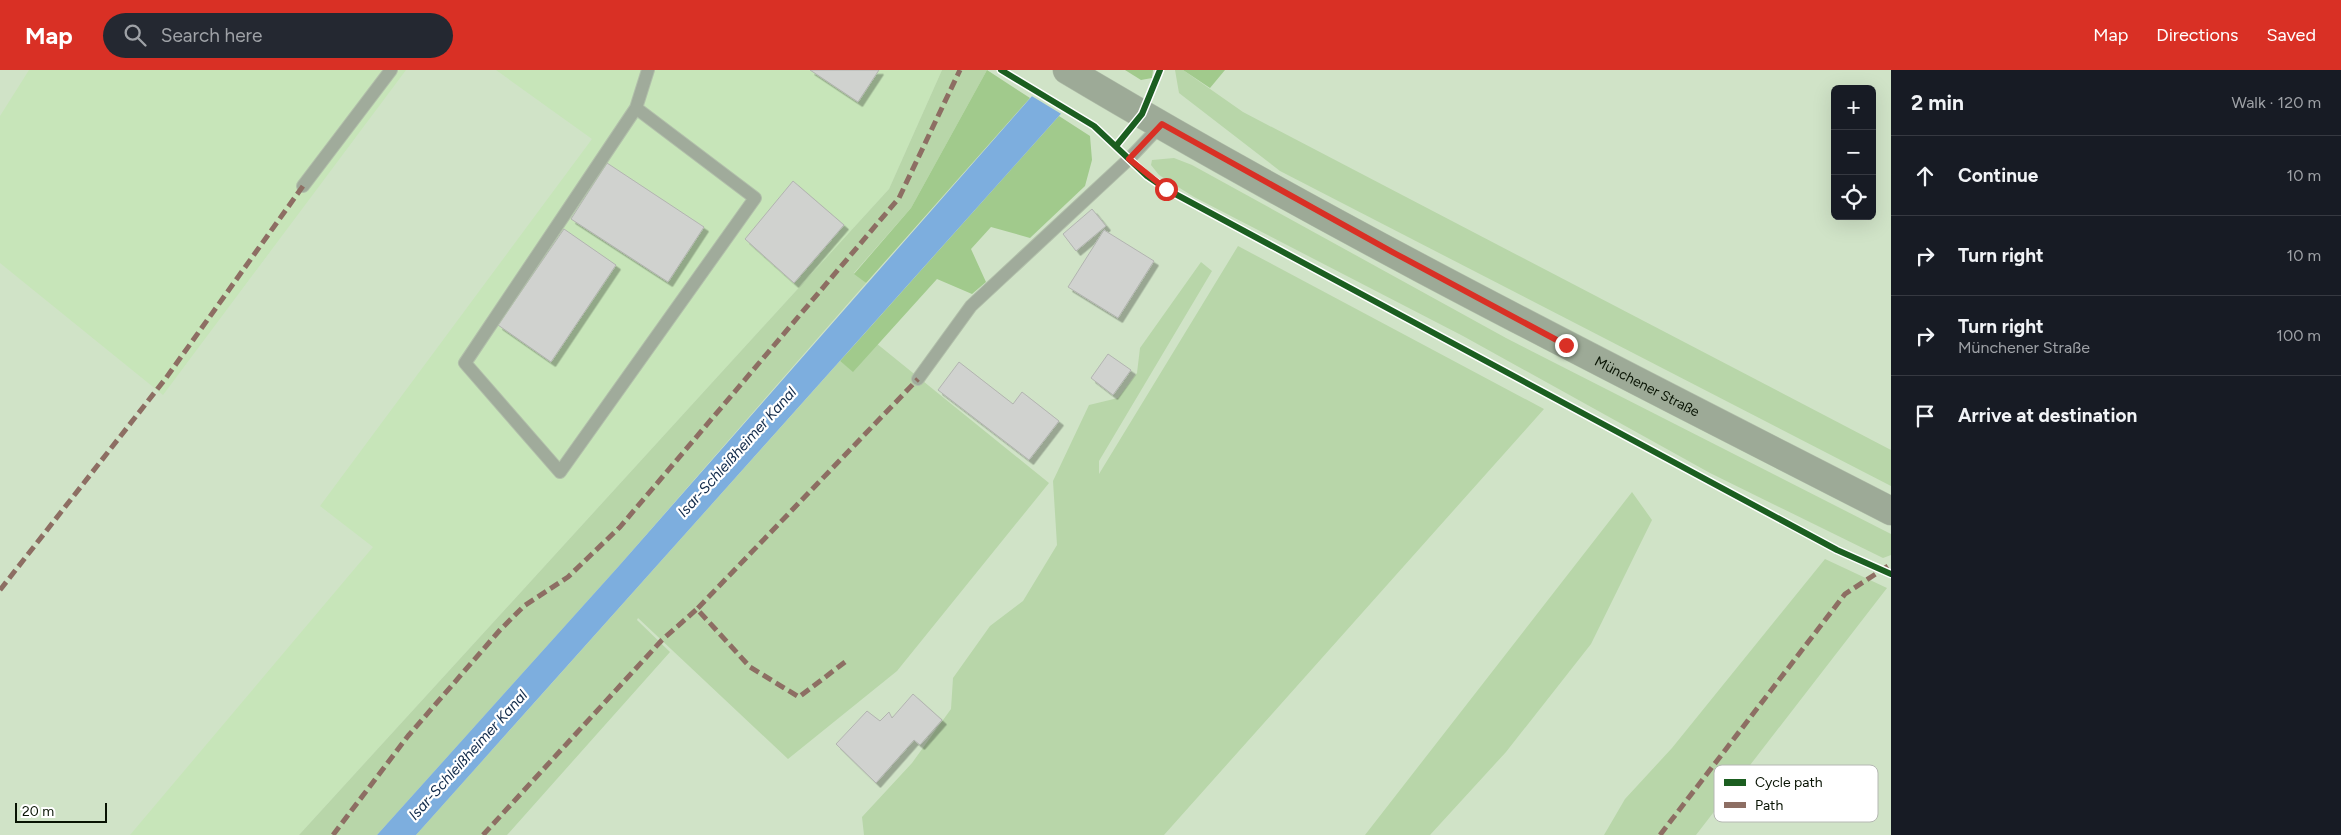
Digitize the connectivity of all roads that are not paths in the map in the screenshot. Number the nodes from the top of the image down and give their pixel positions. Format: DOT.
graph roads {
  1 [pos="391,70"];
  2 [pos="648,70"];
  3 [pos="1067,70"];
  4 [pos="636,108"];
  5 [pos="1162,124"];
  6 [pos="303,186"];
  7 [pos="918,379"];
  8 [pos="1891,511"];
  1 -- 6 [label="lane"];
  2 -- 4 [label="lane"];
  3 -- 5 [label="main road, Münchener Straße"];
  4 -- 4 [label="lane"];
  5 -- 7 [label="lane"];
  5 -- 8 [label="main road, Münchener Straße"];
}
